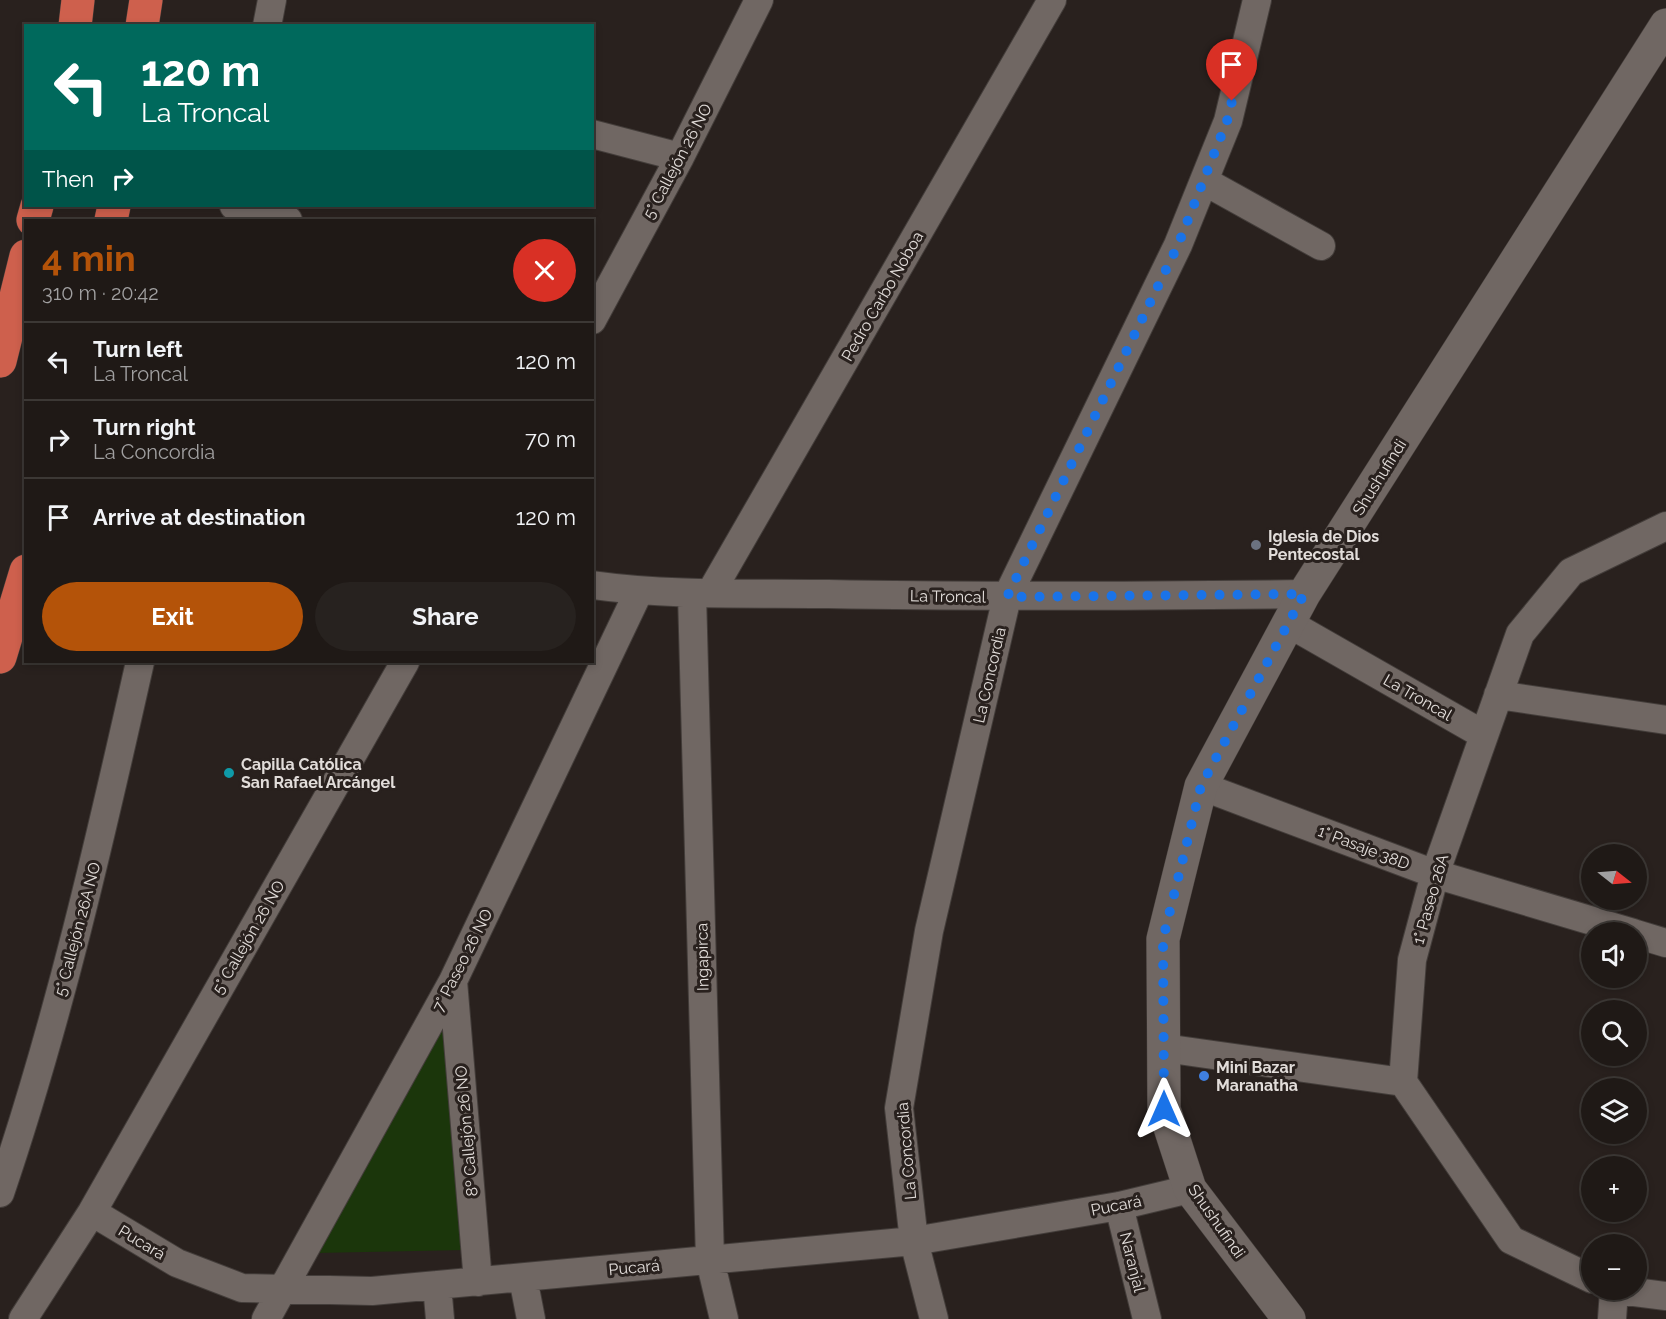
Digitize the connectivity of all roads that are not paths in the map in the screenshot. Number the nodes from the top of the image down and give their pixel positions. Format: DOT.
graph roads {
  1 [pos="78,0"];
  2 [pos="146,0"];
  3 [pos="272,0"];
  4 [pos="759,0"];
  5 [pos="1052,0"];
  6 [pos="1257,0"];
  7 [pos="75,24"];
  8 [pos="142,24"];
  9 [pos="267,24"];
  10 [pos="1666,25"];
  11 [pos="594,135"];
  12 [pos="680,157"];
  13 [pos="1204,181"];
  14 [pos="233,211"];
  15 [pos="282,219"];
  16 [pos="1321,246"];
  17 [pos="24,264"];
  18 [pos="596,307"];
  19 [pos="0,360"];
  20 [pos="1666,526"];
  21 [pos="24,578"];
  22 [pos="594,585"];
  23 [pos="639,591"];
  24 [pos="702,593"];
  25 [pos="1304,594"];
  26 [pos="1007,597"];
  27 [pos="1288,623"];
  28 [pos="0,657"];
  29 [pos="140,663"];
  30 [pos="404,663"];
  31 [pos="1498,695"];
  32 [pos="1666,720"];
  33 [pos="1484,735"];
  34 [pos="1201,786"];
  35 [pos="1435,874"];
  36 [pos="1598,922"];
  37 [pos="1647,937"];
  38 [pos="1666,943"];
  39 [pos="453,981"];
  40 [pos="1164,1048"];
  41 [pos="1403,1082"];
  42 [pos="1190,1189"];
  43 [pos="0,1193"];
  44 [pos="1119,1206"];
  45 [pos="92,1212"];
  46 [pos="914,1241"];
  47 [pos="710,1260"];
  48 [pos="1581,1274"];
  49 [pos="523,1278"];
  50 [pos="478,1282"];
  51 [pos="437,1285"];
  52 [pos="286,1288"];
  53 [pos="1647,1294"];
  54 [pos="1666,1296"];
  55 [pos="1613,1300"];
  56 [pos="23,1319"];
  57 [pos="266,1319"];
  58 [pos="440,1319"];
  59 [pos="531,1319"];
  60 [pos="724,1319"];
  61 [pos="934,1319"];
  62 [pos="1147,1319"];
  63 [pos="1289,1319"];
  64 [pos="1612,1319"];
  1 -- 7 [label="highway"];
  2 -- 8 [label="highway"];
  3 -- 9 [label="street"];
  4 -- 12 [label="street, 5° Callejón 26 NO"];
  5 -- 24 [label="street, Pedro Carbo Noboa"];
  6 -- 13 [label="street, La Concordia"];
  10 -- 25 [label="street, Shushufindi"];
  11 -- 12 [label="street"];
  12 -- 18 [label="street, 5° Callejón 26 NO"];
  13 -- 16 [label="street"];
  13 -- 26 [label="street, La Concordia"];
  14 -- 15 [label="street"];
  17 -- 19 [label="highway"];
  20 -- 31 [label="street, 1° Paseo 26A"];
  21 -- 28 [label="highway"];
  22 -- 23 [label="street, La Troncal"];
  23 -- 24 [label="street, La Troncal"];
  23 -- 39 [label="street, 7° Paseo 26 NO"];
  24 -- 26 [label="street, La Troncal"];
  24 -- 47 [label="street, Ingapirca"];
  25 -- 26 [label="street, La Troncal"];
  25 -- 27 [label="street, Shushufindi"];
  26 -- 46 [label="street, La Concordia"];
  27 -- 33 [label="street, La Troncal"];
  27 -- 34 [label="street, Shushufindi"];
  29 -- 43 [label="street, 5° Callejón 26A NO"];
  30 -- 45 [label="street, 5° Callejón 26 NO"];
  31 -- 32 [label="street"];
  31 -- 33 [label="street, 1° Paseo 26A"];
  33 -- 35 [label="street, 1° Paseo 26A"];
  34 -- 35 [label="street, 1° Pasaje 38D"];
  34 -- 40 [label="street, Shushufindi"];
  35 -- 36 [label="street, 1° Pasaje 38D"];
  35 -- 41 [label="street, 1° Paseo 26A"];
  37 -- 38 [label="street, 1° Pasaje 38D"];
  39 -- 50 [label="street, 8º Callejón 26 NO"];
  39 -- 52 [label="street, 7° Paseo 26 NO"];
  40 -- 41 [label="street"];
  40 -- 42 [label="street, Shushufindi"];
  41 -- 48 [label="street"];
  42 -- 44 [label="street, Pucará"];
  42 -- 63 [label="street, Shushufindi"];
  44 -- 46 [label="street, Pucará"];
  44 -- 62 [label="street, Naranjal"];
  45 -- 52 [label="street, Pucará"];
  45 -- 56 [label="street, 5° Callejón 26 NO"];
  46 -- 47 [label="street, Pucará"];
  46 -- 61 [label="street, La Concordia"];
  47 -- 49 [label="street, Pucará"];
  47 -- 60 [label="street, Ingapirca"];
  49 -- 50 [label="street, Pucará"];
  49 -- 59 [label="street"];
  50 -- 51 [label="street, Pucará"];
  51 -- 52 [label="street, Pucará"];
  51 -- 58 [label="street"];
  52 -- 57 [label="street, 7° Paseo 26 NO"];
  53 -- 54 [label="street"];
  55 -- 64 [label="street"];
}
